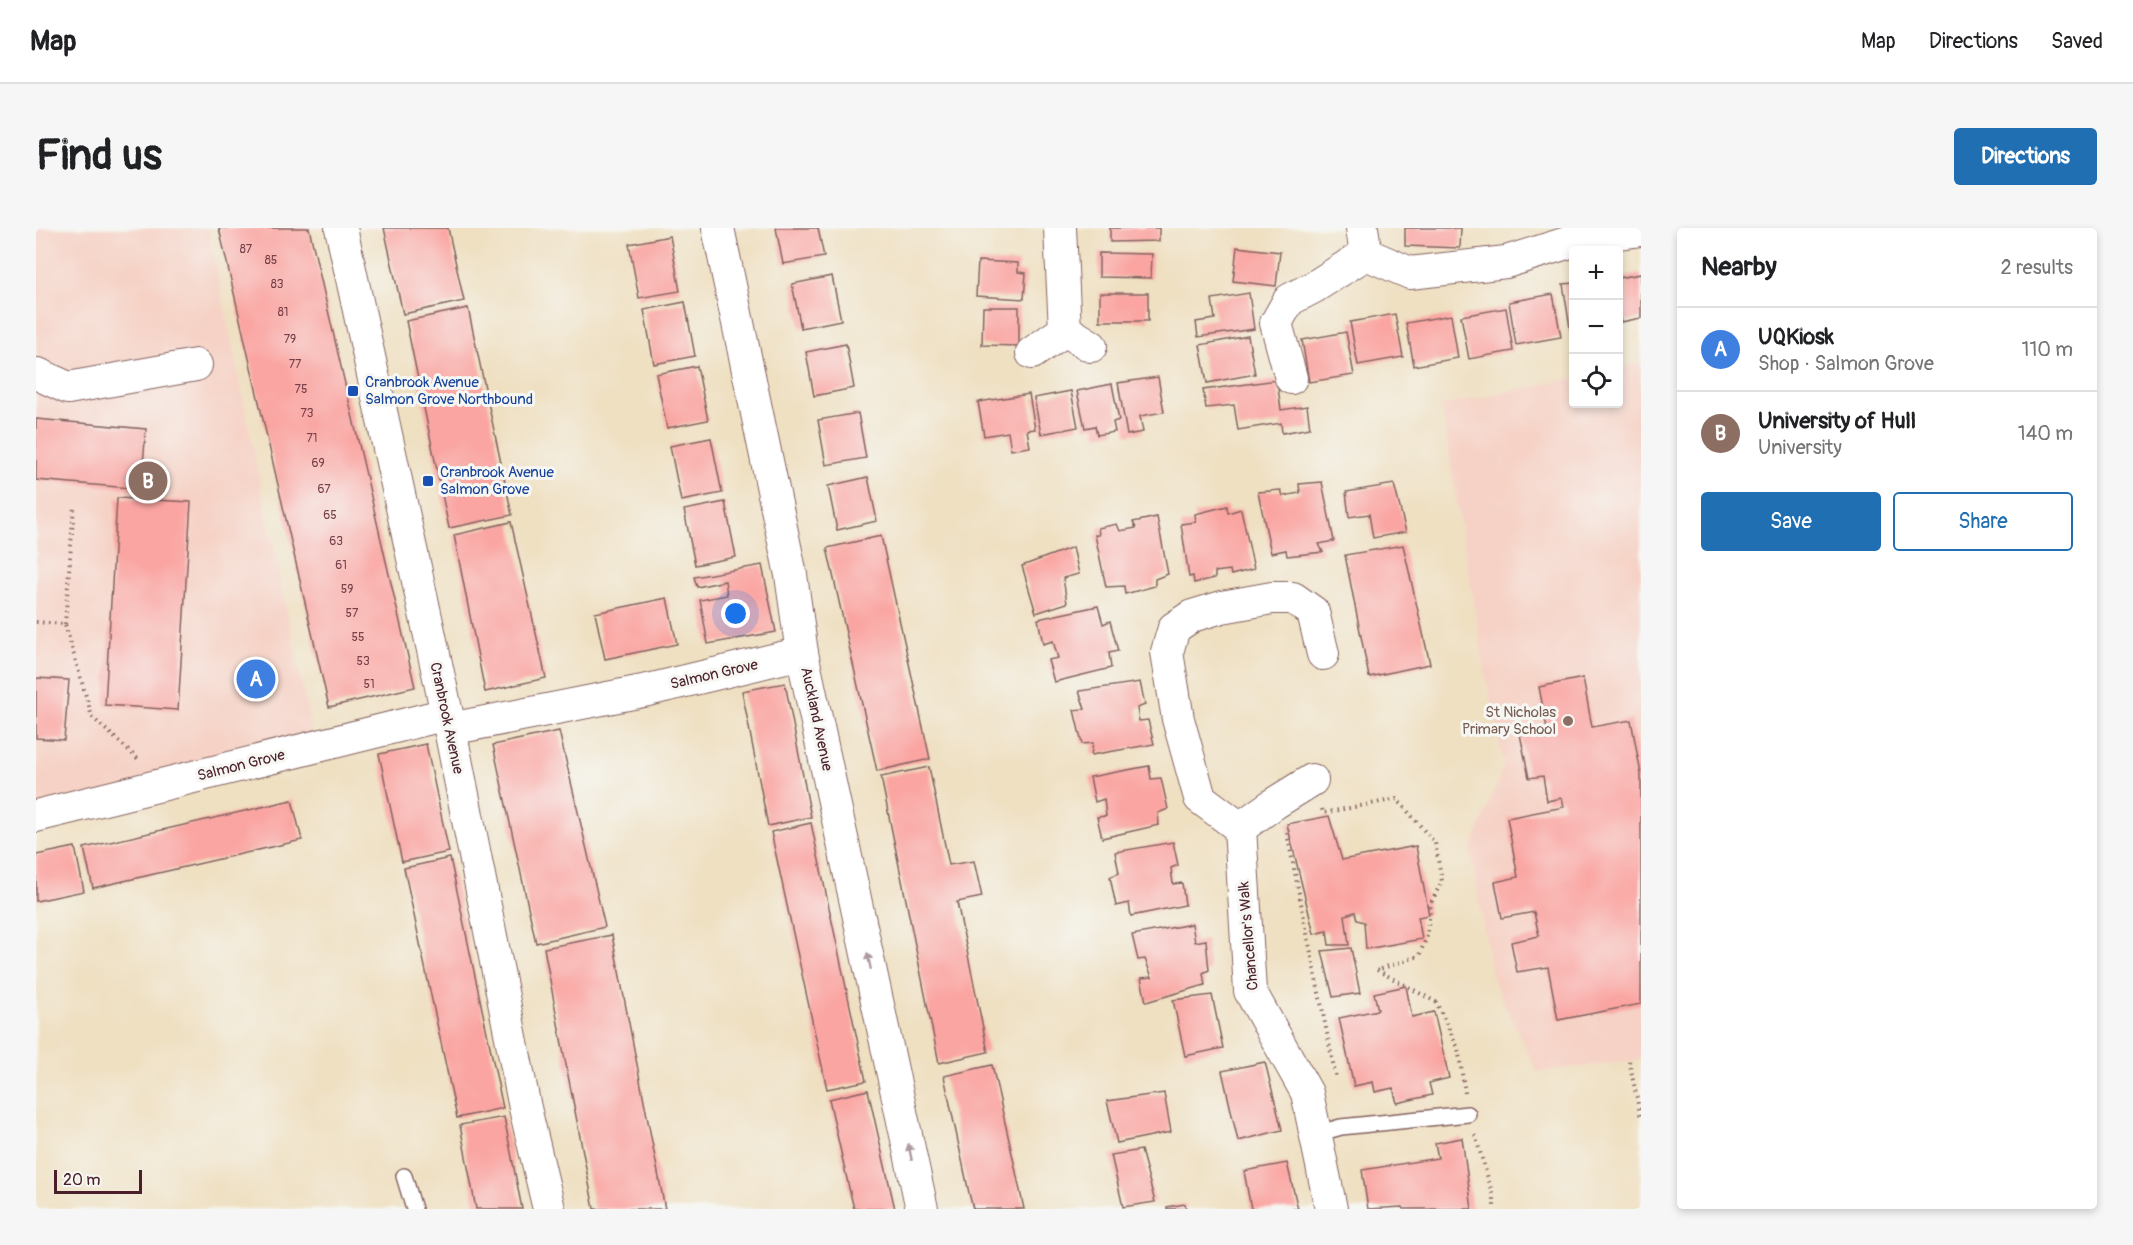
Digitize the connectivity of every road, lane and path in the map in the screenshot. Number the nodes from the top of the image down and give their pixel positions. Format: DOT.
graph roads {
  1 [pos="341,228"];
  2 [pos="718,228"];
  3 [pos="1060,228"];
  4 [pos="1641,230"];
  5 [pos="1364,241"];
  6 [pos="1032,353"];
  7 [pos="196,365"];
  8 [pos="38,374"];
  9 [pos="1291,378"];
  10 [pos="74,506"];
  11 [pos="36,621"];
  12 [pos="65,624"];
  13 [pos="802,653"];
  14 [pos="1323,654"];
  15 [pos="448,721"];
  16 [pos="164,784"];
  17 [pos="1316,791"];
  18 [pos="1280,813"];
  19 [pos="36,816"];
  20 [pos="1240,828"];
  21 [pos="1629,1061"];
  22 [pos="1467,1114"];
  23 [pos="1641,1118"];
  24 [pos="1328,1131"];
  25 [pos="404,1176"];
  26 [pos="414,1209"];
  27 [pos="549,1209"];
  28 [pos="922,1209"];
  29 [pos="1331,1209"];
  30 [pos="1494,1209"];
  1 -- 15 [label="street, Cranbrook Avenue"];
  2 -- 13 [label="street, Auckland Avenue"];
  3 -- 6 [label="street"];
  4 -- 5 [label="street"];
  5 -- 9 [label="street"];
  7 -- 8 [label="street"];
  10 -- 12 [label="path"];
  11 -- 12 [label="path"];
  12 -- 16 [label="path"];
  13 -- 15 [label="street, Salmon Grove"];
  28 -- 13 [label="street, Auckland Avenue, one-way"];
  14 -- 20 [label="street"];
  15 -- 16 [label="street, Salmon Grove"];
  15 -- 27 [label="street, Cranbrook Avenue"];
  16 -- 19 [label="street, Salmon Grove"];
  17 -- 18 [label="street"];
  17 -- 22 [label="path"];
  18 -- 20 [label="street"];
  18 -- 24 [label="path"];
  20 -- 24 [label="street, Chancellor's Walk"];
  21 -- 23 [label="path"];
  22 -- 24 [label="lane"];
  22 -- 30 [label="path"];
  24 -- 29 [label="street, Chancellor's Walk"];
  25 -- 26 [label="lane"];
}
